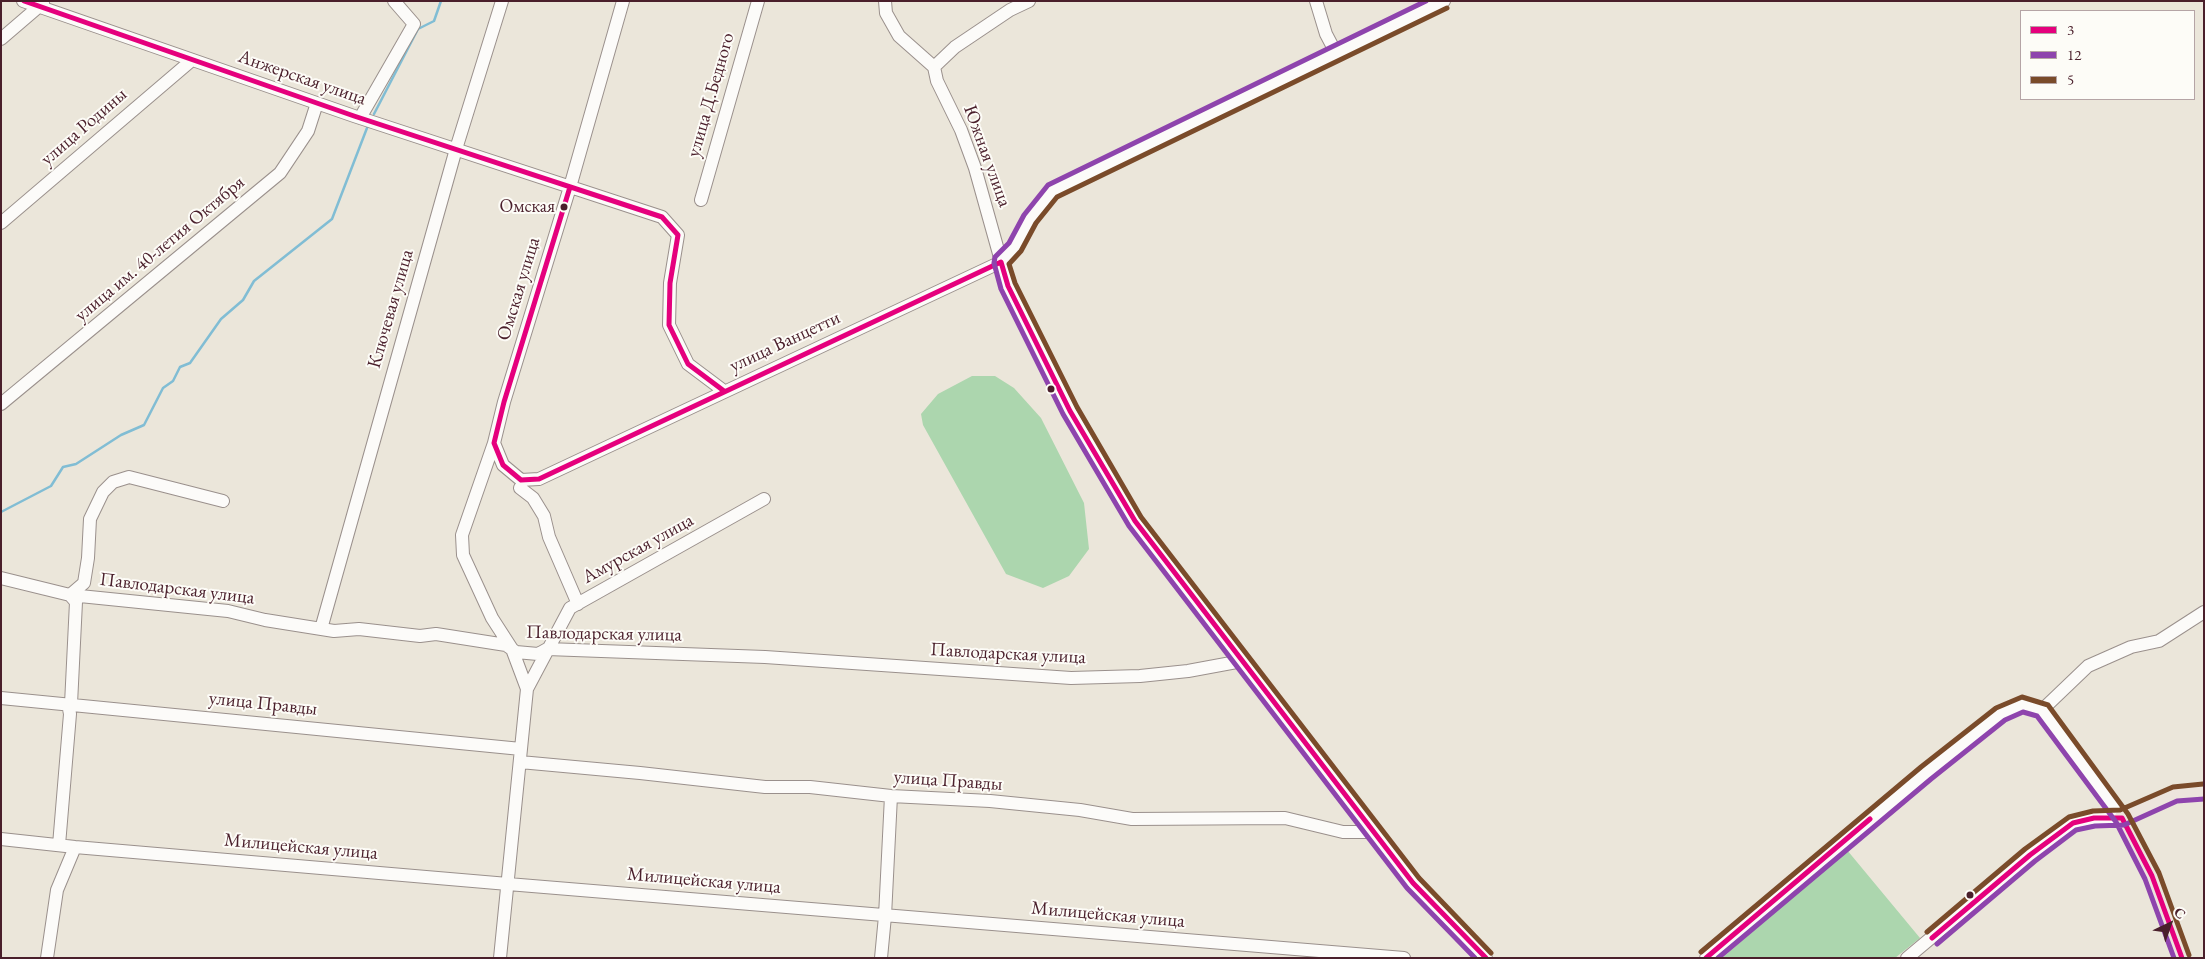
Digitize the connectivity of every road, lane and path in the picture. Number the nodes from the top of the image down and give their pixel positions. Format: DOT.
graph roads {
  1 [pos="23,1"];
  2 [pos="394,1"];
  3 [pos="406,1"];
  4 [pos="502,1"];
  5 [pos="623,1"];
  6 [pos="758,1"];
  7 [pos="885,1"];
  8 [pos="1316,1"];
  9 [pos="1444,1"];
  10 [pos="1022,3"];
  11 [pos="42,4"];
  12 [pos="414,24"];
  13 [pos="1,40"];
  14 [pos="1336,53"];
  15 [pos="192,60"];
  16 [pos="934,67"];
  17 [pos="318,103"];
  18 [pos="360,118"];
  19 [pos="456,150"];
  20 [pos="570,187"];
  21 [pos="701,200"];
  22 [pos="1,222"];
  23 [pos="1001,262"];
  24 [pos="724,391"];
  25 [pos="1,404"];
  26 [pos="494,443"];
  27 [pos="520,488"];
  28 [pos="764,499"];
  29 [pos="223,501"];
  30 [pos="1,578"];
  31 [pos="70,595"];
  32 [pos="578,604"];
  33 [pos="2204,612"];
  34 [pos="321,629"];
  35 [pos="512,649"];
  36 [pos="547,649"];
  37 [pos="1242,661"];
  38 [pos="527,690"];
  39 [pos="1,698"];
  40 [pos="70,704"];
  41 [pos="2042,710"];
  42 [pos="521,749"];
  43 [pos="520,762"];
  44 [pos="2204,791"];
  45 [pos="891,796"];
  46 [pos="2122,818"];
  47 [pos="1373,832"];
  48 [pos="1,839"];
  49 [pos="59,845"];
  50 [pos="75,847"];
  51 [pos="508,884"];
  52 [pos="886,916"];
  53 [pos="48,958"];
  54 [pos="500,958"];
  55 [pos="881,958"];
  56 [pos="1404,958"];
  57 [pos="1486,958"];
  58 [pos="1706,958"];
  59 [pos="1907,958"];
  60 [pos="2182,958"];
  1 -- 11 [label="street, Анжерская улица"];
  2 -- 12 [label="street"];
  3 -- 12 [label="street"];
  4 -- 19 [label="street, Ключевая улица"];
  5 -- 20 [label="street, Омская улица"];
  6 -- 21 [label="street, улица Д.Бедного"];
  7 -- 16 [label="street"];
  8 -- 14 [label="street"];
  9 -- 14 [label="street"];
  10 -- 16 [label="street"];
  11 -- 13 [label="street"];
  11 -- 15 [label="street, Анжерская улица"];
  12 -- 18 [label="street"];
  14 -- 23 [label="street"];
  15 -- 17 [label="street, Анжерская улица"];
  15 -- 22 [label="street, улица Родины"];
  16 -- 23 [label="street, Южная улица"];
  17 -- 18 [label="street, Анжерская улица"];
  17 -- 25 [label="street, улица им. 40-летия Октября"];
  18 -- 19 [label="street, Анжерская улица"];
  19 -- 20 [label="street, Анжерская улица"];
  19 -- 34 [label="street, Ключевая улица"];
  20 -- 24 [label="street, Анжерская улица"];
  20 -- 26 [label="street, Омская улица"];
  23 -- 24 [label="street, улица Ванцетти"];
  23 -- 37 [label="street, Южная улица"];
  24 -- 26 [label="street, улица Ванцетти"];
  26 -- 35 [label="street, Омская улица"];
  27 -- 32 [label="street"];
  28 -- 32 [label="street, Амурская улица"];
  29 -- 31 [label="street"];
  30 -- 31 [label="street, Павлодарская улица"];
  31 -- 34 [label="street, Павлодарская улица"];
  31 -- 40 [label="street"];
  32 -- 36 [label="street, Амурская улица"];
  33 -- 41 [label="street"];
  34 -- 35 [label="street, Павлодарская улица"];
  35 -- 36 [label="street, Павлодарская улица"];
  35 -- 38 [label="street, Омская улица"];
  36 -- 37 [label="street, Павлодарская улица"];
  36 -- 38 [label="street, Амурская улица"];
  37 -- 47 [label="street, Южная улица"];
  38 -- 42 [label="street"];
  39 -- 40 [label="street, улица Правды"];
  40 -- 42 [label="street, улица Правды"];
  40 -- 49 [label="street"];
  41 -- 46 [label="street"];
  41 -- 58 [label="street"];
  42 -- 43 [label="street"];
  43 -- 45 [label="street, улица Правды"];
  43 -- 51 [label="street"];
  44 -- 46 [label="main road"];
  45 -- 47 [label="street, улица Правды"];
  45 -- 52 [label="street"];
  46 -- 59 [label="street"];
  46 -- 60 [label="main road"];
  47 -- 57 [label="street, Южная улица"];
  48 -- 49 [label="street, Милицейская улица"];
  49 -- 50 [label="street, Милицейская улица"];
  50 -- 51 [label="street, Милицейская улица"];
  50 -- 53 [label="street"];
  51 -- 52 [label="street, Милицейская улица"];
  51 -- 54 [label="street"];
  52 -- 55 [label="street"];
  52 -- 56 [label="street, Милицейская улица"];
}
